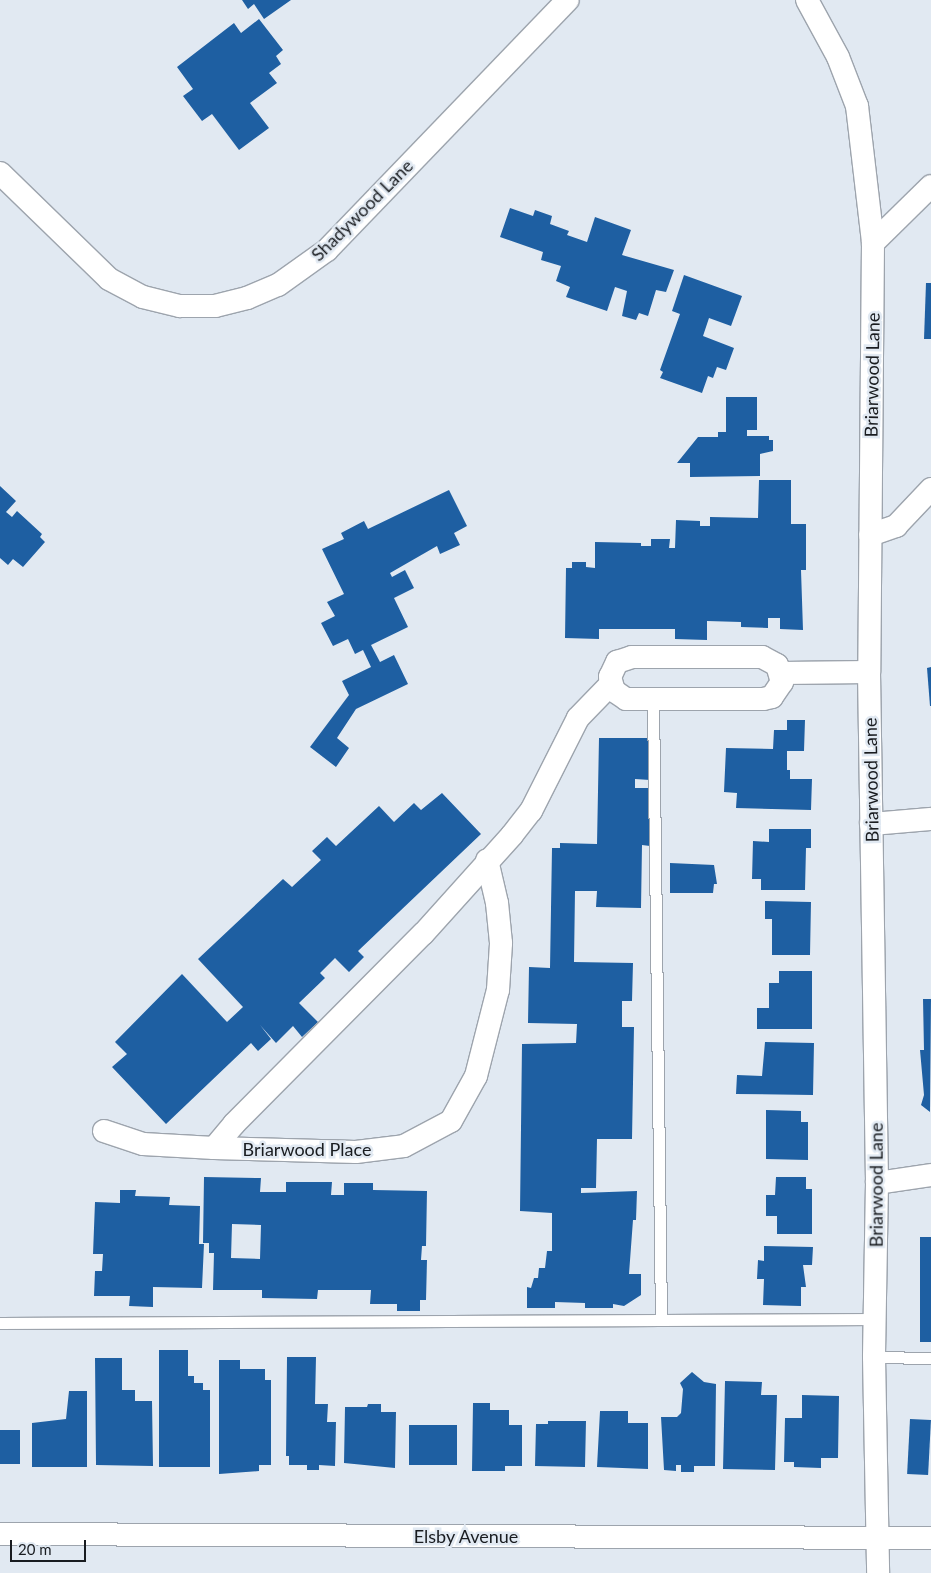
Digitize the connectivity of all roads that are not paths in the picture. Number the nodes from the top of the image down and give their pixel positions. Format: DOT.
graph roads {
  1 [pos="568,0"];
  2 [pos="807,0"];
  3 [pos="0,173"];
  4 [pos="931,186"];
  5 [pos="873,243"];
  6 [pos="931,489"];
  7 [pos="870,535"];
  8 [pos="869,672"];
  9 [pos="782,673"];
  10 [pos="611,684"];
  11 [pos="652,699"];
  12 [pos="931,819"];
  13 [pos="872,824"];
  14 [pos="487,860"];
  15 [pos="104,1131"];
  16 [pos="214,1148"];
  17 [pos="931,1175"];
  18 [pos="877,1183"];
  19 [pos="875,1319"];
  20 [pos="661,1320"];
  21 [pos="0,1323"];
  22 [pos="874,1357"];
  23 [pos="931,1358"];
  24 [pos="0,1534"];
  25 [pos="878,1538"];
  26 [pos="931,1538"];
  27 [pos="878,1573"];
  1 -- 3 [label="street, Shadywood Lane"];
  2 -- 5 [label="street, Briarwood Lane"];
  4 -- 5 [label="street"];
  5 -- 7 [label="street, Briarwood Lane"];
  6 -- 7 [label="street"];
  7 -- 8 [label="street, Briarwood Lane"];
  8 -- 9 [label="street"];
  8 -- 13 [label="street, Briarwood Lane"];
  9 -- 10 [label="street, Briarwood Place"];
  9 -- 11 [label="street"];
  10 -- 11 [label="street"];
  10 -- 14 [label="street, Briarwood Place"];
  11 -- 20 [label="lane"];
  12 -- 13 [label="street"];
  13 -- 18 [label="street, Briarwood Lane"];
  14 -- 16 [label="street, Briarwood Place"];
  14 -- 16 [label="street, Briarwood Place"];
  15 -- 16 [label="street, Briarwood Place"];
  17 -- 18 [label="street"];
  18 -- 19 [label="street, Briarwood Lane"];
  19 -- 20 [label="lane"];
  19 -- 22 [label="street, Briarwood Lane"];
  20 -- 21 [label="lane"];
  22 -- 23 [label="lane"];
  22 -- 25 [label="street, Briarwood Lane"];
  24 -- 25 [label="street, Elsby Avenue"];
  25 -- 26 [label="street, Elsby Avenue"];
  25 -- 27 [label="street, Briarwood Lane"];
}
